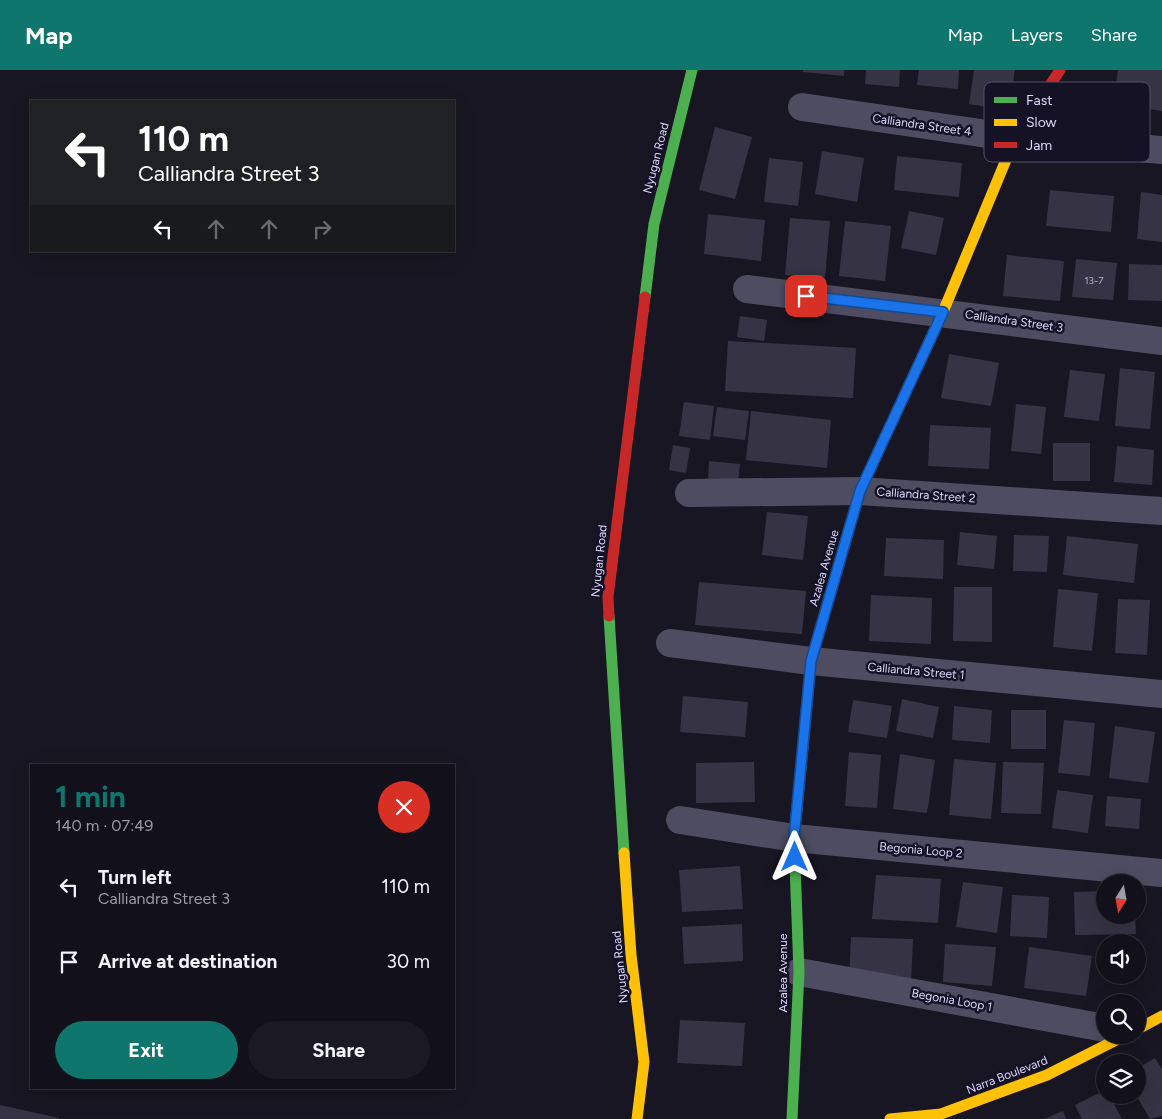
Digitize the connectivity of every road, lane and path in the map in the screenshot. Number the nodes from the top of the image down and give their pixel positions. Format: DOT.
graph roads {
  1 [pos="692,70"];
  2 [pos="1060,70"];
  3 [pos="1052,82"];
  4 [pos="802,107"];
  5 [pos="984,133"];
  6 [pos="1005,162"];
  7 [pos="747,289"];
  8 [pos="943,312"];
  9 [pos="1162,341"];
  10 [pos="860,491"];
  11 [pos="689,493"];
  12 [pos="1162,511"];
  13 [pos="670,643"];
  14 [pos="811,661"];
  15 [pos="1162,694"];
  16 [pos="680,820"];
  17 [pos="794,838"];
  18 [pos="1162,874"];
  19 [pos="799,972"];
  20 [pos="1096,1026"];
  21 [pos="1108,1044"];
  22 [pos="942,1116"];
  23 [pos="637,1119"];
  24 [pos="792,1119"];
  25 [pos="890,1119"];
  1 -- 23 [label="street, Nyugan Road"];
  2 -- 3 [label="street, Azalea Avenue"];
  4 -- 5 [label="street, Calliandra Street 4"];
  6 -- 8 [label="street, Azalea Avenue"];
  7 -- 8 [label="street, Calliandra Street 3"];
  8 -- 9 [label="street, Calliandra Street 3"];
  8 -- 10 [label="street, Azalea Avenue"];
  10 -- 11 [label="street, Calliandra Street 2"];
  10 -- 12 [label="street, Calliandra Street 2"];
  10 -- 14 [label="street, Azalea Avenue"];
  13 -- 14 [label="street, Calliandra Street 1"];
  14 -- 15 [label="street, Calliandra Street 1"];
  14 -- 17 [label="street, Azalea Avenue"];
  16 -- 17 [label="street, Begonia Loop 2"];
  17 -- 18 [label="street, Begonia Loop 2"];
  17 -- 19 [label="street, Azalea Avenue"];
  19 -- 20 [label="street, Begonia Loop 1"];
  19 -- 24 [label="street, Azalea Avenue"];
  21 -- 22 [label="street, Narra Boulevard"];
  22 -- 25 [label="street, Narra Boulevard"];
}
